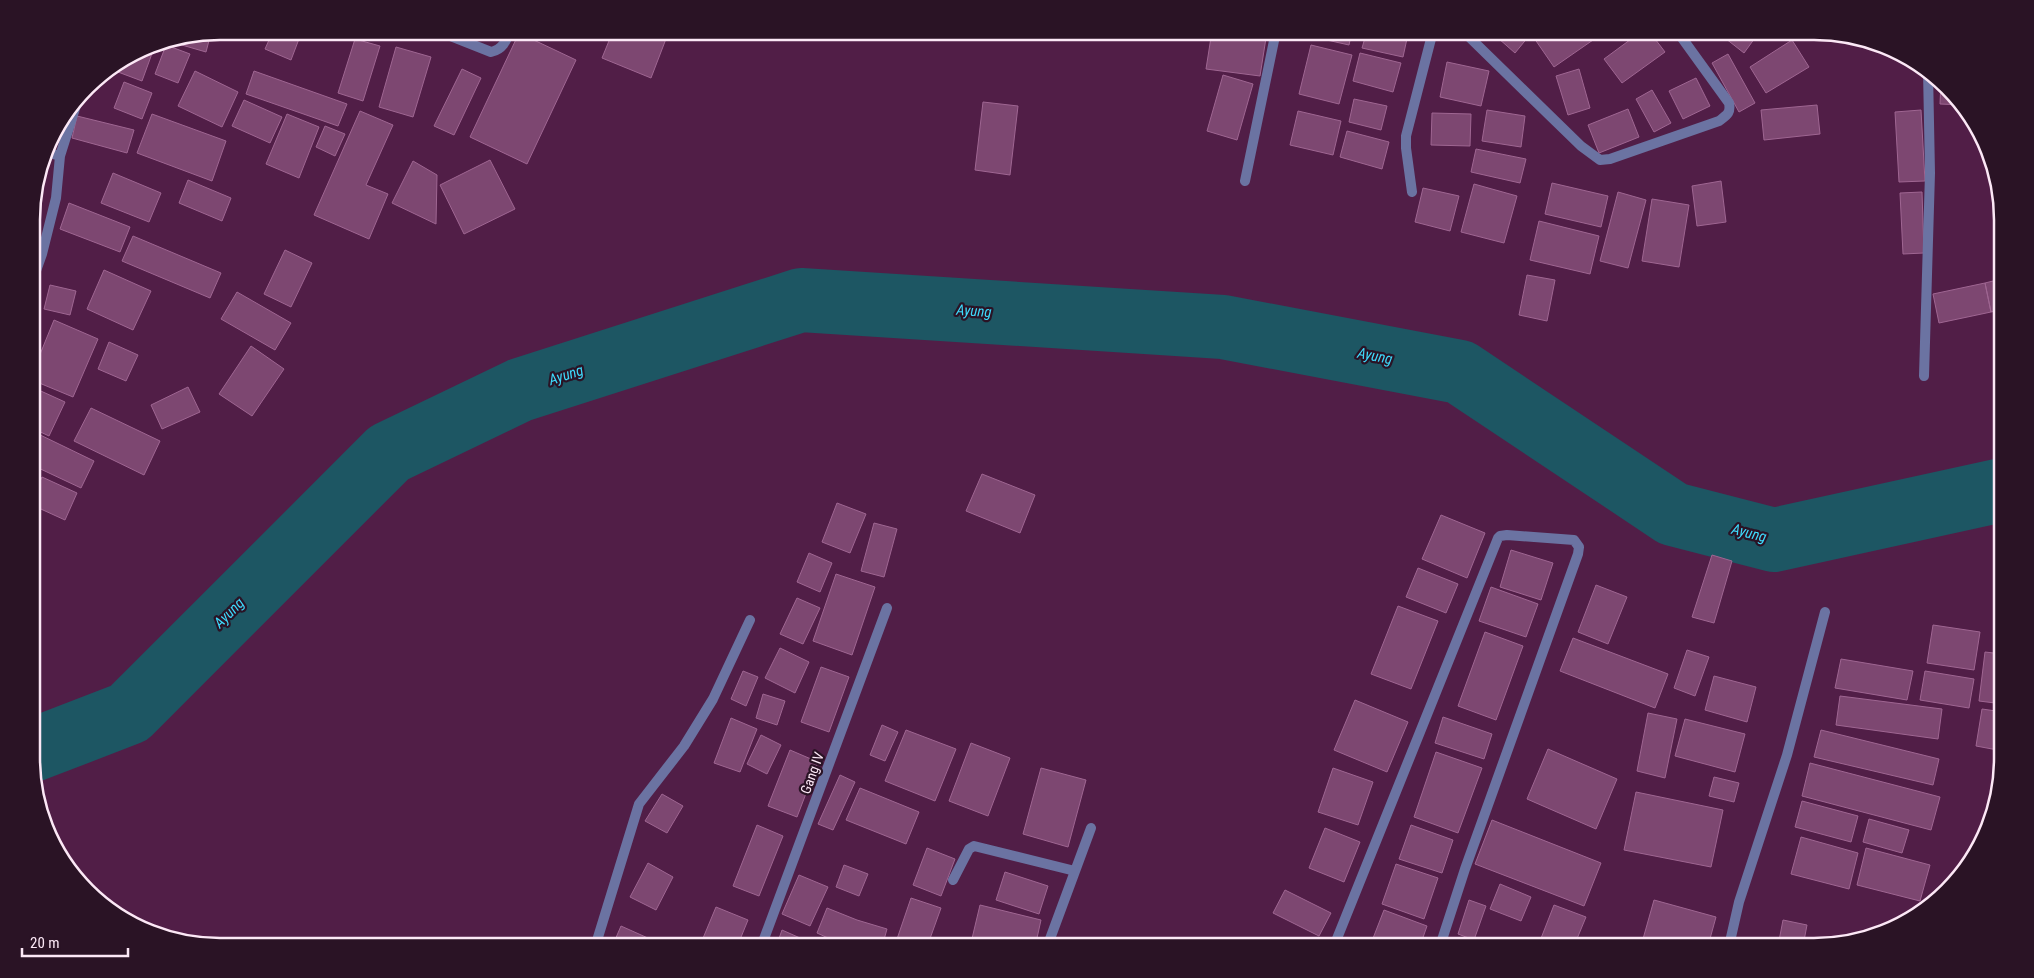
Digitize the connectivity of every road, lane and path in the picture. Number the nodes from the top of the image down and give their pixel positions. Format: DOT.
graph roads {
  1 [pos="461,40"];
  2 [pos="506,40"];
  3 [pos="1274,40"];
  4 [pos="1431,40"];
  5 [pos="1472,40"];
  6 [pos="1684,40"];
  7 [pos="1928,81"];
  8 [pos="72,117"];
  9 [pos="53,154"];
  10 [pos="60,156"];
  11 [pos="1245,181"];
  12 [pos="1412,192"];
  13 [pos="40,260"];
  14 [pos="1924,376"];
  15 [pos="887,608"];
  16 [pos="1825,612"];
  17 [pos="750,620"];
  18 [pos="1091,828"];
  19 [pos="1075,871"];
  20 [pos="954,880"];
  21 [pos="598,938"];
  22 [pos="764,938"];
  23 [pos="1051,938"];
  24 [pos="1337,938"];
  25 [pos="1443,938"];
  26 [pos="1730,938"];
  1 -- 2 [label="street"];
  3 -- 11 [label="street"];
  4 -- 12 [label="street"];
  5 -- 6 [label="street"];
  7 -- 14 [label="street"];
  8 -- 10 [label="street"];
  9 -- 10 [label="street"];
  10 -- 13 [label="street"];
  15 -- 22 [label="street, Gang IV"];
  16 -- 26 [label="street"];
  17 -- 21 [label="street"];
  18 -- 19 [label="street"];
  19 -- 20 [label="street"];
  19 -- 23 [label="street"];
  24 -- 25 [label="street"];
}
